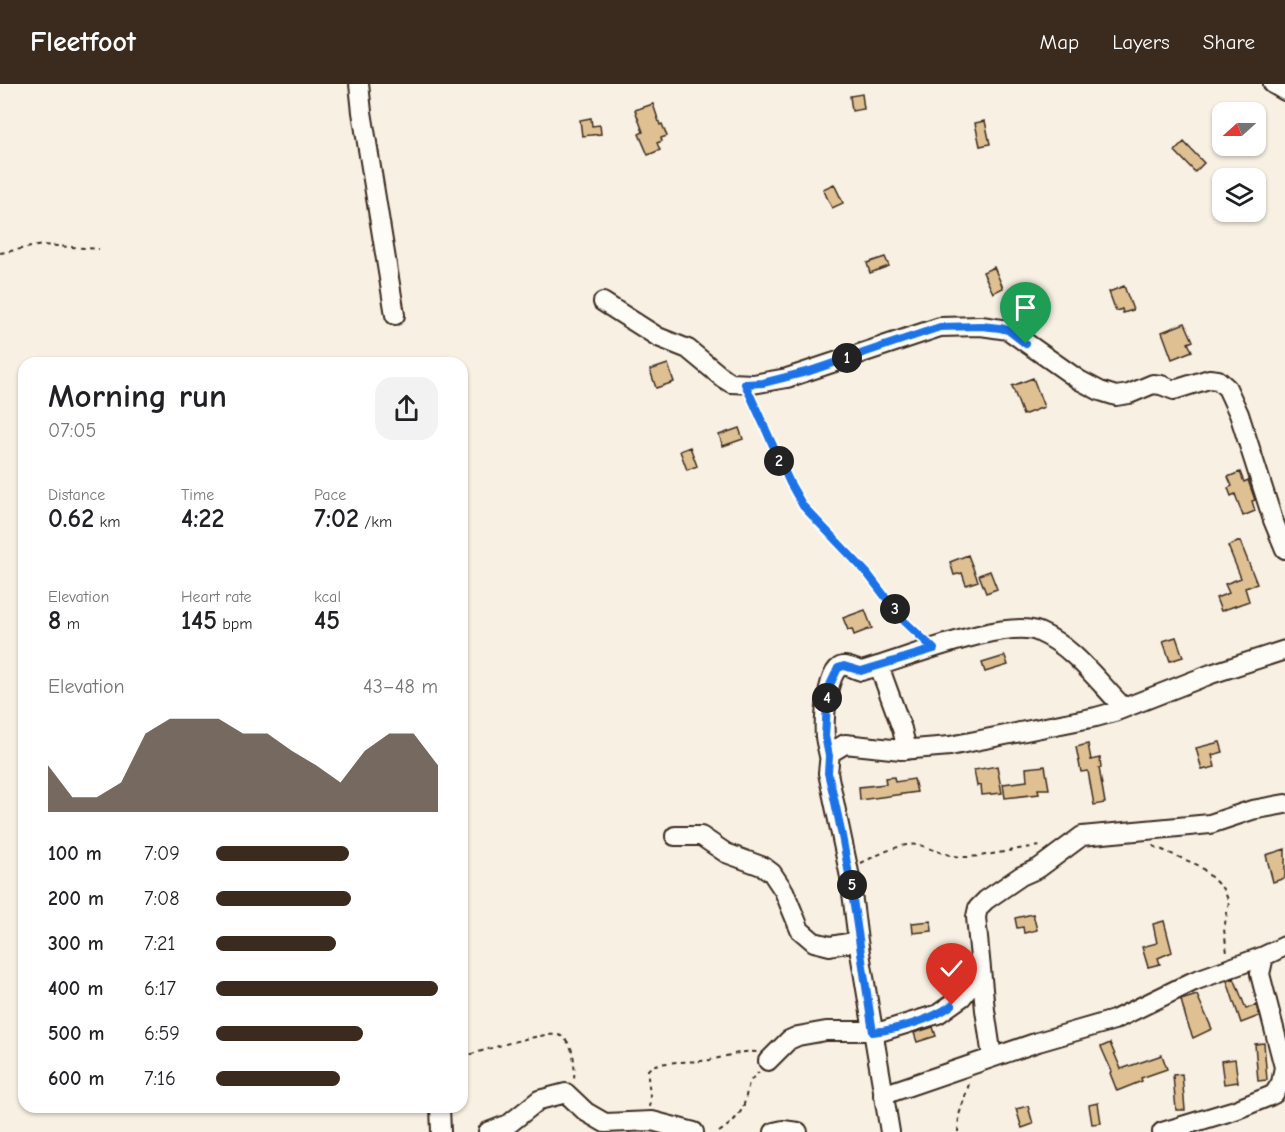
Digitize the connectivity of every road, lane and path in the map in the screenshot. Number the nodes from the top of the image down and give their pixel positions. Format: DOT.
graph roads {
  1 [pos="360,84"];
  2 [pos="1273,84"];
  3 [pos="1285,91"];
  4 [pos="99,249"];
  5 [pos="0,253"];
  6 [pos="603,302"];
  7 [pos="395,315"];
  8 [pos="745,384"];
  9 [pos="1285,549"];
  10 [pos="934,649"];
  11 [pos="1285,650"];
  12 [pos="879,666"];
  13 [pos="1124,708"];
  14 [pos="907,750"];
  15 [pos="829,756"];
  16 [pos="1285,804"];
  17 [pos="675,836"];
  18 [pos="1145,842"];
  19 [pos="1068,845"];
  20 [pos="849,869"];
  21 [pos="858,941"];
  22 [pos="1285,946"];
  23 [pos="1264,956"];
  24 [pos="1229,967"];
  25 [pos="981,973"];
  26 [pos="873,1032"];
  27 [pos="468,1055"];
  28 [pos="987,1059"];
  29 [pos="768,1060"];
  30 [pos="883,1095"];
  31 [pos="572,1097"];
  32 [pos="440,1113"];
  33 [pos="634,1125"];
  34 [pos="441,1132"];
  35 [pos="488,1132"];
  36 [pos="694,1132"];
  37 [pos="719,1132"];
  38 [pos="774,1132"];
  39 [pos="798,1132"];
  40 [pos="890,1132"];
  41 [pos="958,1132"];
  42 [pos="1162,1132"];
  1 -- 7 [label="street"];
  2 -- 3 [label="street"];
  4 -- 5 [label="path"];
  6 -- 8 [label="street"];
  8 -- 9 [label="street"];
  8 -- 10 [label="path"];
  10 -- 12 [label="street"];
  10 -- 13 [label="street"];
  11 -- 13 [label="street"];
  12 -- 14 [label="street"];
  12 -- 15 [label="street"];
  13 -- 14 [label="street"];
  14 -- 15 [label="street"];
  15 -- 20 [label="street"];
  16 -- 19 [label="street"];
  17 -- 21 [label="street"];
  18 -- 24 [label="path"];
  19 -- 20 [label="path"];
  19 -- 25 [label="street"];
  20 -- 21 [label="street"];
  21 -- 26 [label="street"];
  22 -- 23 [label="street"];
  23 -- 24 [label="street"];
  23 -- 42 [label="street"];
  24 -- 28 [label="street"];
  25 -- 26 [label="street"];
  25 -- 28 [label="street"];
  26 -- 29 [label="street"];
  26 -- 30 [label="street"];
  27 -- 31 [label="path"];
  28 -- 30 [label="street"];
  28 -- 41 [label="path"];
  29 -- 33 [label="path"];
  29 -- 37 [label="path"];
  30 -- 40 [label="street"];
  31 -- 33 [label="street"];
  31 -- 35 [label="street"];
  32 -- 34 [label="street"];
  33 -- 36 [label="street"];
  38 -- 39 [label="street"];
}
